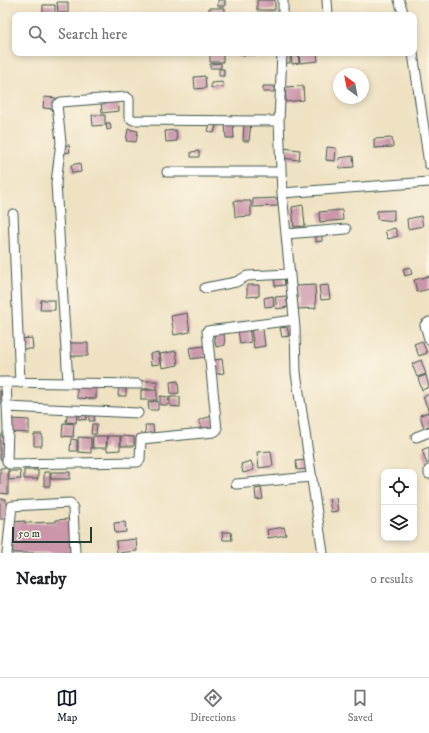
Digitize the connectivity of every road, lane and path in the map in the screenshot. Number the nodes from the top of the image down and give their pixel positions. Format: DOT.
graph roads {
  1 [pos="283,0"];
  2 [pos="327,0"];
  3 [pos="399,0"];
  4 [pos="283,12"];
  5 [pos="328,12"];
  6 [pos="403,12"];
  7 [pos="282,56"];
  8 [pos="413,56"];
  9 [pos="279,121"];
  10 [pos="429,164"];
  11 [pos="167,172"];
  12 [pos="281,172"];
  13 [pos="429,182"];
  14 [pos="282,193"];
  15 [pos="12,214"];
  16 [pos="346,229"];
  17 [pos="286,234"];
  18 [pos="289,274"];
  19 [pos="205,288"];
  20 [pos="294,320"];
  21 [pos="429,322"];
  22 [pos="429,339"];
  23 [pos="3,382"];
  24 [pos="20,383"];
  25 [pos="68,383"];
  26 [pos="138,384"];
  27 [pos="7,407"];
  28 [pos="138,412"];
  29 [pos="429,432"];
  30 [pos="416,436"];
  31 [pos="9,464"];
  32 [pos="0,466"];
  33 [pos="429,470"];
  34 [pos="429,474"];
  35 [pos="310,477"];
  36 [pos="236,484"];
  37 [pos="7,553"];
  38 [pos="75,553"];
  39 [pos="323,553"];
  1 -- 4 [label="street"];
  2 -- 5 [label="street"];
  3 -- 6 [label="street"];
  7 -- 9 [label="street"];
  8 -- 10 [label="street"];
  9 -- 12 [label="street"];
  9 -- 25 [label="street"];
  11 -- 12 [label="street"];
  12 -- 14 [label="street"];
  13 -- 14 [label="street"];
  14 -- 17 [label="street"];
  15 -- 24 [label="street"];
  16 -- 17 [label="street"];
  17 -- 18 [label="street"];
  18 -- 19 [label="street"];
  18 -- 20 [label="street"];
  20 -- 31 [label="street"];
  20 -- 35 [label="street"];
  21 -- 22 [label="street"];
  23 -- 24 [label="street"];
  23 -- 27 [label="street"];
  24 -- 25 [label="street"];
  25 -- 26 [label="street"];
  27 -- 28 [label="street"];
  27 -- 31 [label="street"];
  29 -- 30 [label="street"];
  31 -- 32 [label="street"];
  33 -- 34 [label="street"];
  35 -- 36 [label="street"];
  35 -- 39 [label="street"];
  37 -- 38 [label="street"];
}
